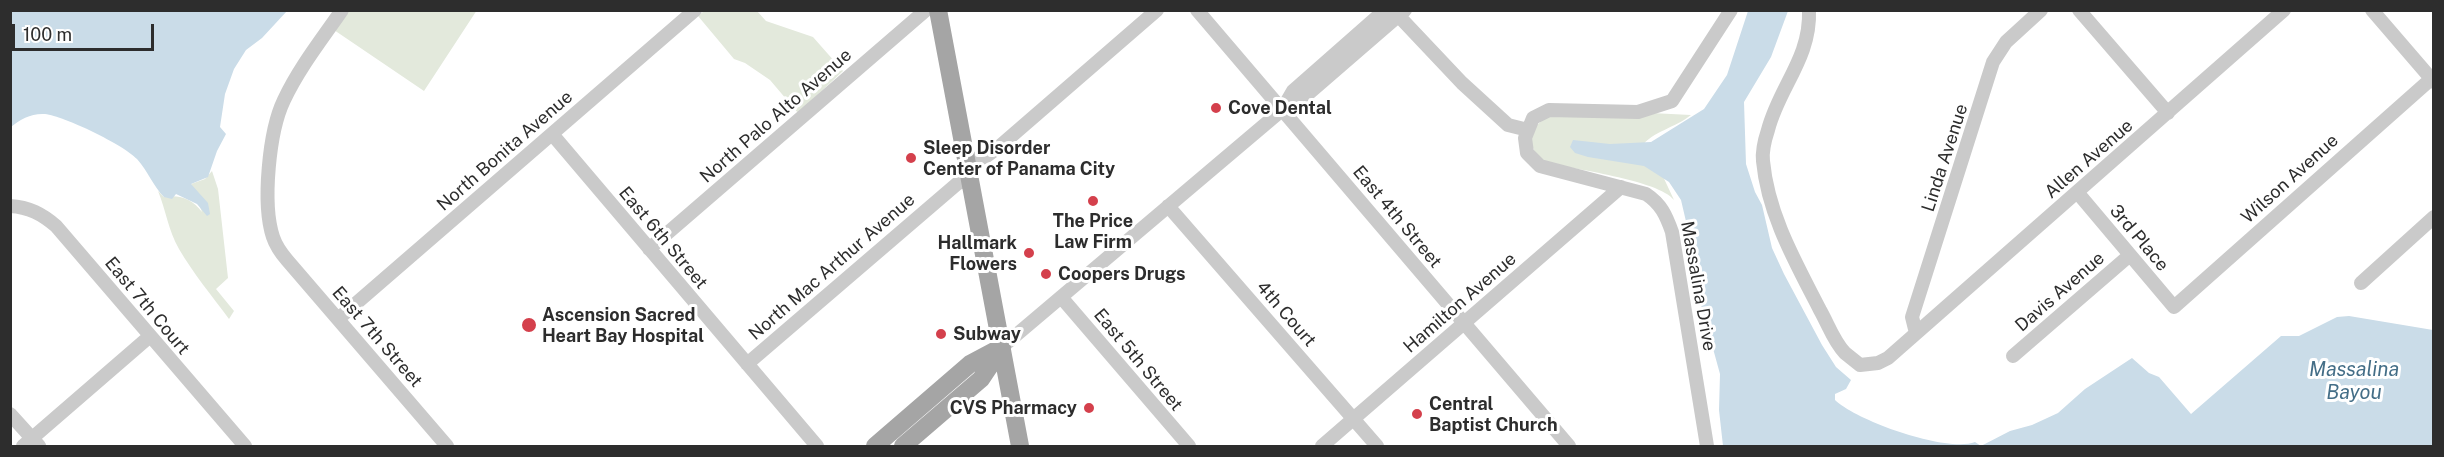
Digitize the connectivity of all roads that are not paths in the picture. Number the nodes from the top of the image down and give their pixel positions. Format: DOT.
graph roads {
  1 [pos="342,10"];
  2 [pos="695,10"];
  3 [pos="926,10"];
  4 [pos="938,10"];
  5 [pos="1157,10"];
  6 [pos="1197,10"];
  7 [pos="1731,10"];
  8 [pos="1809,10"];
  9 [pos="2041,10"];
  10 [pos="2079,10"];
  11 [pos="2284,10"];
  12 [pos="2372,10"];
  13 [pos="1395,12"];
  14 [pos="2432,80"];
  15 [pos="1282,110"];
  16 [pos="2168,113"];
  17 [pos="1528,130"];
  18 [pos="552,134"];
  19 [pos="968,160"];
  20 [pos="971,180"];
  21 [pos="1622,187"];
  22 [pos="2078,192"];
  23 [pos="10,206"];
  24 [pos="1168,206"];
  25 [pos="2433,217"];
  26 [pos="649,249"];
  27 [pos="2130,255"];
  28 [pos="2361,283"];
  29 [pos="1061,297"];
  30 [pos="2174,307"];
  31 [pos="338,319"];
  32 [pos="1464,324"];
  33 [pos="1916,333"];
  34 [pos="149,337"];
  35 [pos="1002,347"];
  36 [pos="2013,356"];
  37 [pos="747,364"];
  38 [pos="10,414"];
  39 [pos="1354,419"];
  40 [pos="31,444"];
  41 [pos="245,447"];
  42 [pos="447,447"];
  43 [pos="818,447"];
  44 [pos="875,447"];
  45 [pos="903,447"];
  46 [pos="1020,447"];
  47 [pos="1189,447"];
  48 [pos="1322,447"];
  49 [pos="1377,447"];
  50 [pos="1569,447"];
  51 [pos="1707,447"];
  1 -- 31 [label="street, East 7th Street"];
  2 -- 18 [label="street, North Bonita Avenue"];
  3 -- 26 [label="street, North Palo Alto Avenue"];
  4 -- 19 [label="main road"];
  5 -- 19 [label="street"];
  6 -- 15 [label="street, East 4th Street"];
  7 -- 17 [label="street"];
  8 -- 33 [label="street"];
  9 -- 33 [label="street, Linda Avenue"];
  10 -- 16 [label="street"];
  11 -- 16 [label="street, Allen Avenue"];
  12 -- 14 [label="street"];
  13 -- 15 [label="street"];
  13 -- 17 [label="street"];
  14 -- 30 [label="street, Wilson Avenue"];
  15 -- 24 [label="street"];
  15 -- 32 [label="street, East 4th Street"];
  16 -- 22 [label="street, Allen Avenue"];
  17 -- 21 [label="street, Massalina Drive"];
  18 -- 26 [label="street, East 6th Street"];
  18 -- 31 [label="street, North Bonita Avenue"];
  19 -- 20 [label="main road"];
  20 -- 35 [label="main road"];
  20 -- 37 [label="street, North Mac Arthur Avenue"];
  21 -- 32 [label="street, Hamilton Avenue"];
  21 -- 51 [label="street, Massalina Drive"];
  22 -- 27 [label="street, 3rd Place"];
  22 -- 33 [label="street, Allen Avenue"];
  23 -- 34 [label="street, East 7th Court"];
  24 -- 29 [label="street"];
  24 -- 39 [label="street, 4th Court"];
  25 -- 28 [label="street"];
  26 -- 37 [label="street, East 6th Street"];
  27 -- 30 [label="street, 3rd Place"];
  27 -- 36 [label="street, Davis Avenue"];
  29 -- 35 [label="street"];
  29 -- 47 [label="street, East 5th Street"];
  31 -- 42 [label="street, East 7th Street"];
  32 -- 39 [label="street, Hamilton Avenue"];
  32 -- 50 [label="street, East 4th Street"];
  34 -- 40 [label="street"];
  34 -- 41 [label="street, East 7th Court"];
  35 -- 44 [label="main road"];
  35 -- 45 [label="main road"];
  35 -- 46 [label="main road"];
  37 -- 43 [label="street, East 6th Street"];
  38 -- 40 [label="street"];
  39 -- 48 [label="street, Hamilton Avenue"];
  39 -- 49 [label="street, 4th Court"];
}
